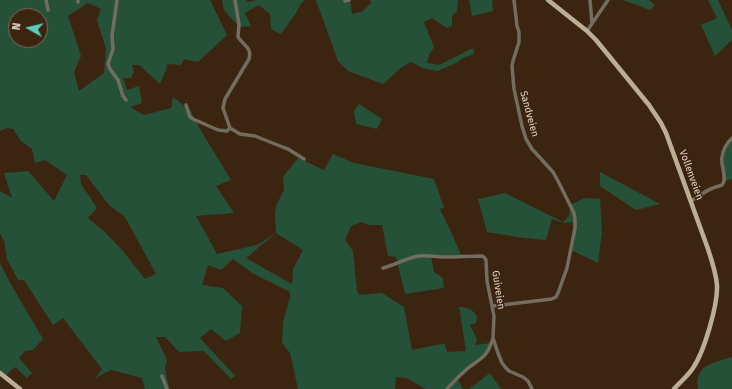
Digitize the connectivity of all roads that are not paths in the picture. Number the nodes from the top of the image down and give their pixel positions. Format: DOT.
graph roads {
  1 [pos="118,0"];
  2 [pos="235,0"];
  3 [pos="514,0"];
  4 [pos="548,0"];
  5 [pos="590,0"];
  6 [pos="608,0"];
  7 [pos="592,24"];
  8 [pos="587,31"];
  9 [pos="126,100"];
  10 [pos="186,105"];
  11 [pos="230,128"];
  12 [pos="732,138"];
  13 [pos="304,159"];
  14 [pos="690,200"];
  15 [pos="383,268"];
  16 [pos="493,306"];
  17 [pos="493,338"];
  18 [pos="0,373"];
  19 [pos="162,376"];
  20 [pos="20,389"];
  21 [pos="166,389"];
  22 [pos="447,389"];
  23 [pos="532,389"];
  24 [pos="674,389"];
  1 -- 9 [label="street"];
  2 -- 11 [label="street"];
  3 -- 16 [label="street, Sandveien"];
  4 -- 8 [label="main road, Vollenveien"];
  5 -- 7 [label="street"];
  6 -- 7 [label="street"];
  7 -- 8 [label="street"];
  8 -- 14 [label="main road, Vollenveien"];
  10 -- 11 [label="street"];
  11 -- 13 [label="street"];
  12 -- 14 [label="street"];
  14 -- 24 [label="main road, Vollenveien"];
  15 -- 16 [label="street, Guiveien"];
  16 -- 17 [label="street, Guiveien"];
  17 -- 22 [label="street"];
  17 -- 23 [label="street, Guiveien"];
  18 -- 20 [label="main road"];
  19 -- 21 [label="street"];
}
